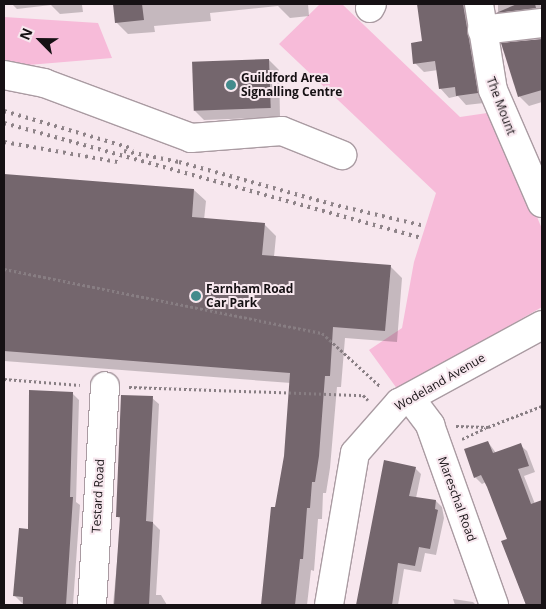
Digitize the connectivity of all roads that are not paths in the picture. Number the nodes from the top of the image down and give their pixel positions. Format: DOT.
graph roads {
  1 [pos="480,17"];
  2 [pos="542,23"];
  3 [pos="4,76"];
  4 [pos="342,155"];
  5 [pos="542,203"];
  6 [pos="542,325"];
  7 [pos="105,386"];
  8 [pos="398,405"];
  9 [pos="92,605"];
  10 [pos="329,605"];
  11 [pos="494,605"];
  1 -- 2 [label="street"];
  1 -- 5 [label="street, The Mount"];
  3 -- 4 [label="street"];
  6 -- 8 [label="street, Wodeland Avenue"];
  7 -- 9 [label="street, Testard Road"];
  8 -- 10 [label="street, Wodeland Avenue"];
  8 -- 11 [label="street, Mareschal Road"];
}
